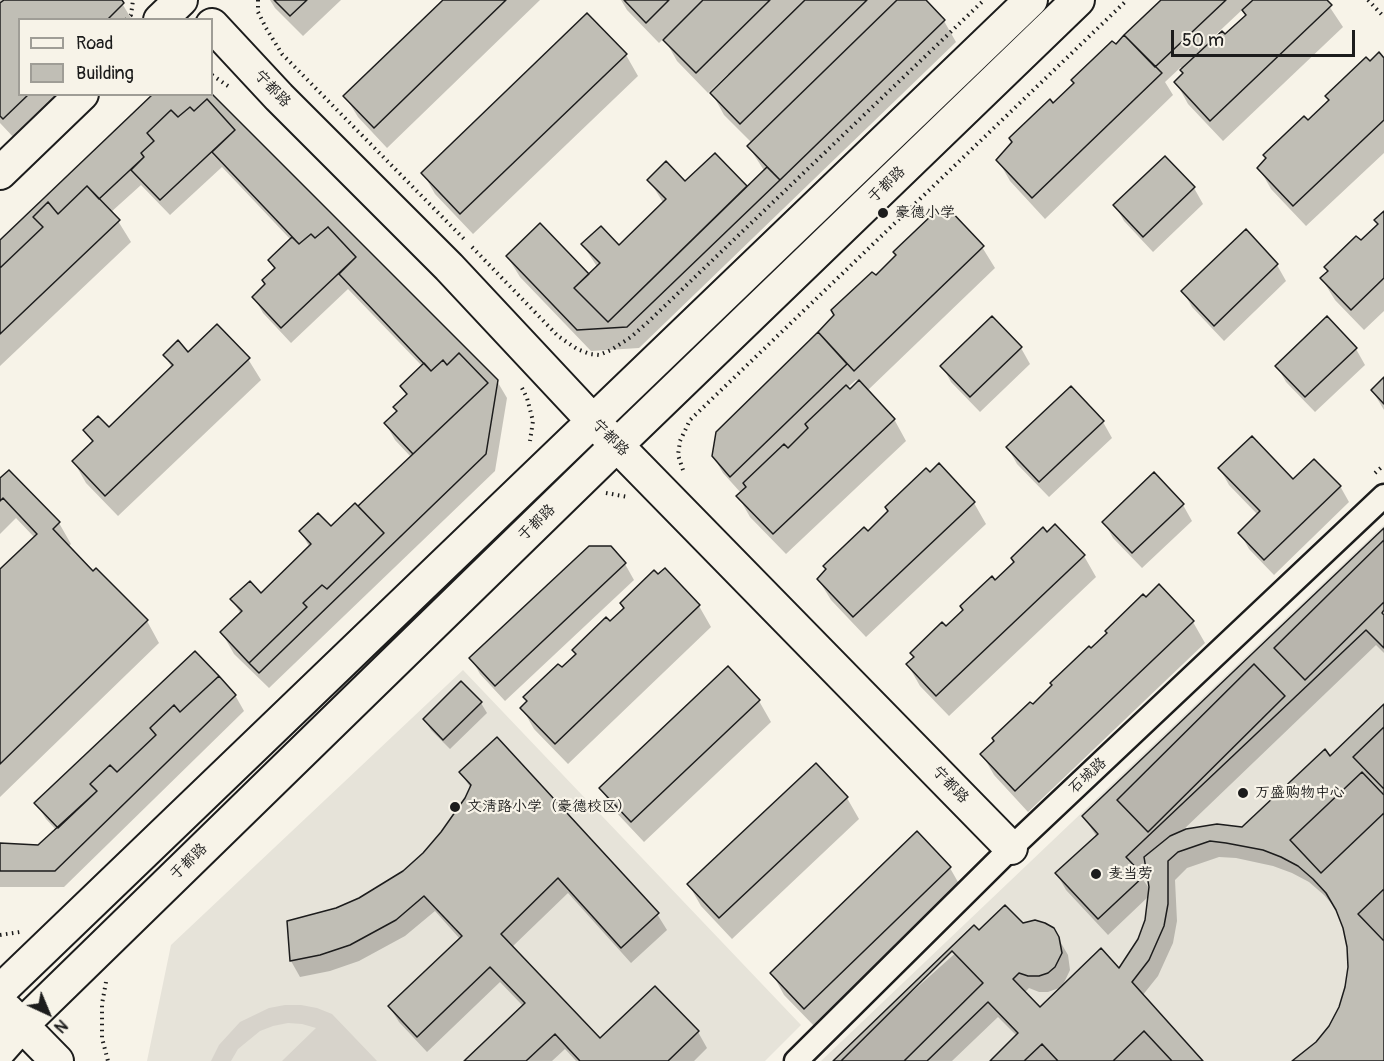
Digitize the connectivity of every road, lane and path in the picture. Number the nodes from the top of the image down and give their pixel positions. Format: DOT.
graph roads {
  1 [pos="133,0"];
  2 [pos="180,0"];
  3 [pos="189,0"];
  4 [pos="258,0"];
  5 [pos="984,0"];
  6 [pos="1031,0"];
  7 [pos="1078,0"];
  8 [pos="1127,0"];
  9 [pos="1368,0"];
  10 [pos="1384,17"];
  11 [pos="128,18"];
  12 [pos="162,18"];
  13 [pos="205,18"];
  14 [pos="213,26"];
  15 [pos="213,76"];
  16 [pos="229,87"];
  17 [pos="80,96"];
  18 [pos="0,173"];
  19 [pos="518,382"];
  20 [pos="594,422"];
  21 [pos="529,444"];
  22 [pos="617,445"];
  23 [pos="1384,465"];
  24 [pos="685,473"];
  25 [pos="1367,482"];
  26 [pos="1384,496"];
  27 [pos="1011,848"];
  28 [pos="24,931"];
  29 [pos="0,935"];
  30 [pos="0,991"];
  31 [pos="0,1003"];
  32 [pos="22,1025"];
  33 [pos="0,1051"];
  34 [pos="8,1061"];
  35 [pos="57,1061"];
  36 [pos="796,1061"];
  1 -- 11 [label="path"];
  2 -- 12 [label="main road"];
  3 -- 13 [label="main road"];
  4 -- 5 [label="path"];
  6 -- 20 [label="main road"];
  7 -- 22 [label="main road, 于都路"];
  8 -- 24 [label="path"];
  9 -- 10 [label="path"];
  14 -- 20 [label="main road, 宁都路"];
  15 -- 16 [label="path"];
  17 -- 18 [label="main road"];
  19 -- 21 [label="path"];
  20 -- 22 [label="main road, 宁都路"];
  20 -- 30 [label="main road"];
  22 -- 27 [label="main road, 宁都路"];
  22 -- 32 [label="main road, 于都路"];
  23 -- 25 [label="path"];
  26 -- 27 [label="street, 石城路"];
  27 -- 36 [label="street, 石城路"];
  28 -- 29 [label="path"];
  31 -- 32 [label="main road"];
  32 -- 33 [label="main road, 于都路"];
  32 -- 35 [label="main road"];
  33 -- 34 [label="main road"];
}
